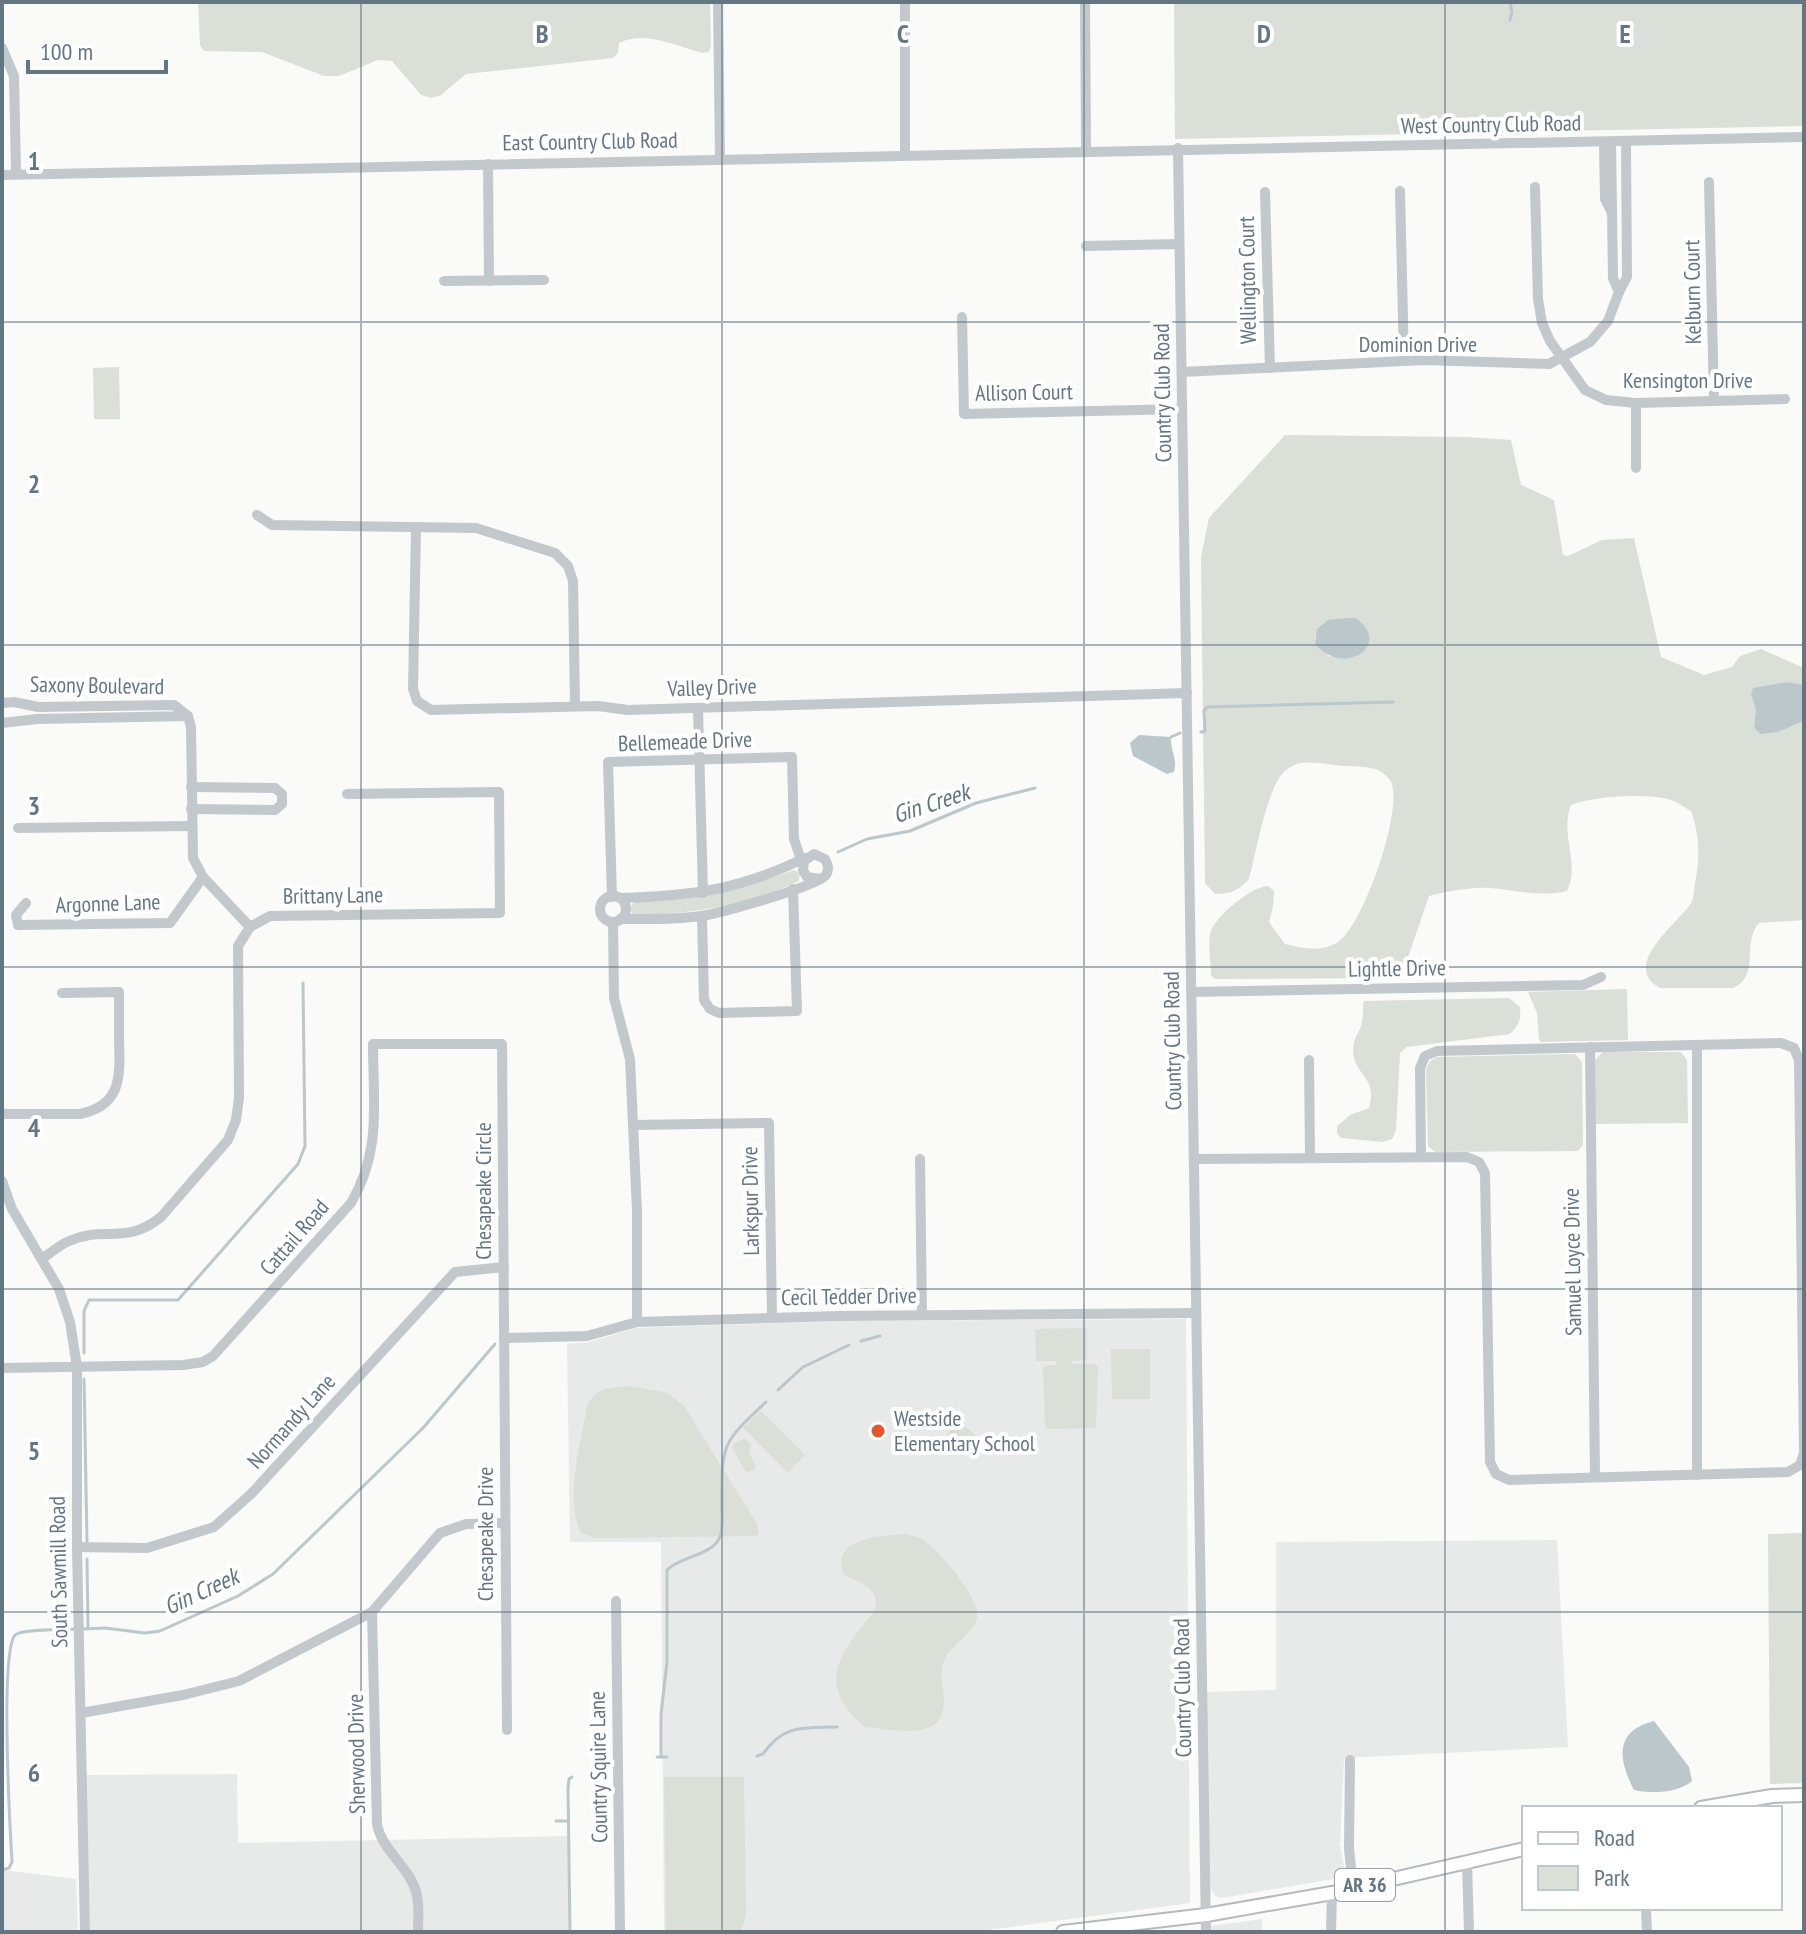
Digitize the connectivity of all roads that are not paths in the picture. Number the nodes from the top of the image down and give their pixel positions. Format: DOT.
graph roads {
  1 [pos="718,2"];
  2 [pos="1085,2"];
  3 [pos="905,4"];
  4 [pos="2,48"];
  5 [pos="1804,137"];
  6 [pos="1608,142"];
  7 [pos="1626,142"];
  8 [pos="1178,148"];
  9 [pos="1086,150"];
  10 [pos="905,155"];
  11 [pos="720,159"];
  12 [pos="488,164"];
  13 [pos="16,174"];
  14 [pos="2,175"];
  15 [pos="1709,182"];
  16 [pos="1535,187"];
  17 [pos="1400,191"];
  18 [pos="1265,192"];
  19 [pos="1179,244"];
  20 [pos="1086,246"];
  21 [pos="544,280"];
  22 [pos="444,281"];
  23 [pos="489,281"];
  24 [pos="1619,292"];
  25 [pos="962,317"];
  26 [pos="1563,357"];
  27 [pos="1404,361"];
  28 [pos="1270,368"];
  29 [pos="1182,372"];
  30 [pos="1785,399"];
  31 [pos="1714,401"];
  32 [pos="1636,403"];
  33 [pos="1182,409"];
  34 [pos="1636,468"];
  35 [pos="257,515"];
  36 [pos="416,527"];
  37 [pos="1187,693"];
  38 [pos="2,703"];
  39 [pos="575,706"];
  40 [pos="698,708"];
  41 [pos="188,716"];
  42 [pos="2,723"];
  43 [pos="699,759"];
  44 [pos="191,787"];
  45 [pos="347,794"];
  46 [pos="191,809"];
  47 [pos="191,826"];
  48 [pos="18,828"];
  49 [pos="806,858"];
  50 [pos="203,877"];
  51 [pos="820,879"];
  52 [pos="793,889"];
  53 [pos="703,893"];
  54 [pos="616,897"];
  55 [pos="26,903"];
  56 [pos="702,916"];
  57 [pos="617,921"];
  58 [pos="250,927"];
  59 [pos="1601,977"];
  60 [pos="1191,992"];
  61 [pos="62,993"];
  62 [pos="502,1044"];
  63 [pos="1697,1045"];
  64 [pos="1590,1047"];
  65 [pos="1309,1060"];
  66 [pos="2,1114"];
  67 [pos="633,1125"];
  68 [pos="1421,1157"];
  69 [pos="1310,1158"];
  70 [pos="920,1159"];
  71 [pos="1194,1159"];
  72 [pos="2,1181"];
  73 [pos="42,1259"];
  74 [pos="504,1267"];
  75 [pos="1196,1313"];
  76 [pos="922,1315"];
  77 [pos="772,1318"];
  78 [pos="637,1322"];
  79 [pos="504,1338"];
  80 [pos="77,1367"];
  81 [pos="2,1368"];
  82 [pos="1697,1475"];
  83 [pos="1595,1477"];
  84 [pos="505,1523"];
  85 [pos="77,1547"];
  86 [pos="616,1601"];
  87 [pos="372,1612"];
  88 [pos="81,1713"];
  89 [pos="507,1730"];
  90 [pos="1350,1760"];
  91 [pos="1804,1795"];
  92 [pos="1713,1806"];
  93 [pos="1522,1849"];
  94 [pos="1467,1863"];
  95 [pos="1353,1888"];
  96 [pos="1332,1893"];
  97 [pos="1646,1910"];
  98 [pos="1206,1915"];
  99 [pos="85,1932"];
  100 [pos="418,1932"];
  101 [pos="620,1932"];
  102 [pos="1063,1932"];
  103 [pos="1206,1932"];
  104 [pos="1331,1932"];
  105 [pos="1469,1932"];
  106 [pos="1647,1932"];
  1 -- 11 [label="street"];
  2 -- 9 [label="street"];
  3 -- 10 [label="street"];
  4 -- 13 [label="street"];
  5 -- 7 [label="street, West Country Club Road"];
  6 -- 7 [label="street, West Country Club Road"];
  6 -- 8 [label="street, West Country Club Road"];
  6 -- 24 [label="street"];
  7 -- 24 [label="street, Dominion Drive"];
  8 -- 9 [label="street, East Country Club Road"];
  8 -- 19 [label="street, Country Club Road"];
  9 -- 10 [label="street, East Country Club Road"];
  10 -- 11 [label="street, East Country Club Road"];
  11 -- 12 [label="street, East Country Club Road"];
  12 -- 13 [label="street, East Country Club Road"];
  12 -- 23 [label="street"];
  13 -- 14 [label="street, East Country Club Road"];
  15 -- 31 [label="street, Kelburn Court"];
  16 -- 26 [label="street, Kensington Drive"];
  17 -- 27 [label="street"];
  18 -- 28 [label="street, Wellington Court"];
  19 -- 20 [label="street"];
  19 -- 29 [label="street, Country Club Road"];
  21 -- 23 [label="street"];
  22 -- 23 [label="street"];
  24 -- 26 [label="street, Dominion Drive"];
  25 -- 33 [label="street, Allison Court"];
  26 -- 27 [label="street, Dominion Drive"];
  26 -- 32 [label="street, Kensington Drive"];
  27 -- 28 [label="street, Dominion Drive"];
  28 -- 29 [label="street, Dominion Drive"];
  29 -- 33 [label="street, Country Club Road"];
  30 -- 31 [label="street, Kensington Drive"];
  31 -- 32 [label="street, Kensington Drive"];
  32 -- 34 [label="street"];
  33 -- 37 [label="street, Country Club Road"];
  35 -- 36 [label="street"];
  36 -- 39 [label="street"];
  36 -- 39 [label="street, Valley Drive"];
  37 -- 40 [label="street, Valley Drive"];
  37 -- 60 [label="street, Country Club Road"];
  38 -- 41 [label="street, Saxony Boulevard"];
  39 -- 40 [label="street, Valley Drive"];
  40 -- 43 [label="street"];
  41 -- 42 [label="street, Saxony Boulevard"];
  41 -- 44 [label="street, Saxony Boulevard"];
  43 -- 49 [label="street, Bellemeade Drive"];
  43 -- 53 [label="street"];
  43 -- 54 [label="street, Bellemeade Drive"];
  44 -- 46 [label="street, Saxony Boulevard"];
  44 -- 46 [label="street"];
  45 -- 58 [label="street, Brittany Lane"];
  46 -- 47 [label="street, Saxony Boulevard"];
  47 -- 48 [label="street"];
  47 -- 50 [label="street, Saxony Boulevard"];
  49 -- 51 [label="street"];
  49 -- 51 [label="street"];
  49 -- 53 [label="street"];
  50 -- 55 [label="street, Argonne Lane"];
  50 -- 58 [label="street, Saxony Boulevard"];
  51 -- 52 [label="street"];
  52 -- 56 [label="street"];
  52 -- 56 [label="street"];
  53 -- 54 [label="street"];
  54 -- 57 [label="street"];
  54 -- 57 [label="street"];
  56 -- 57 [label="street"];
  57 -- 67 [label="street"];
  58 -- 73 [label="street"];
  59 -- 60 [label="street, Lightle Drive"];
  60 -- 71 [label="street, Country Club Road"];
  61 -- 66 [label="street"];
  62 -- 74 [label="street, Chesapeake Circle"];
  62 -- 80 [label="street, Cattail Road"];
  63 -- 64 [label="street"];
  63 -- 82 [label="street"];
  63 -- 82 [label="street"];
  64 -- 68 [label="street"];
  64 -- 83 [label="street, Samuel Loyce Drive"];
  65 -- 69 [label="street"];
  67 -- 77 [label="street, Larkspur Drive"];
  67 -- 78 [label="street"];
  68 -- 69 [label="street"];
  68 -- 83 [label="street"];
  69 -- 71 [label="street"];
  70 -- 76 [label="street"];
  71 -- 75 [label="street, Country Club Road"];
  72 -- 73 [label="street, South Sawmill Road"];
  73 -- 80 [label="street, South Sawmill Road"];
  74 -- 79 [label="street, Chesapeake Circle"];
  74 -- 85 [label="street, Normandy Lane"];
  75 -- 76 [label="street, Cecil Tedder Drive"];
  75 -- 98 [label="street, Country Club Road"];
  76 -- 77 [label="street, Cecil Tedder Drive"];
  77 -- 78 [label="street, Cecil Tedder Drive"];
  78 -- 79 [label="street, Cecil Tedder Drive"];
  79 -- 84 [label="street, Chesapeake Drive"];
  80 -- 81 [label="street, Cattail Road"];
  80 -- 85 [label="street, South Sawmill Road"];
  82 -- 83 [label="street"];
  84 -- 87 [label="street"];
  84 -- 89 [label="street, Chesapeake Drive"];
  85 -- 88 [label="street, South Sawmill Road"];
  86 -- 101 [label="street, Country Squire Lane"];
  87 -- 88 [label="street"];
  87 -- 100 [label="street, Sherwood Drive"];
  88 -- 99 [label="street, South Sawmill Road"];
  90 -- 95 [label="street"];
  91 -- 92 [label="main road"];
  93 -- 94 [label="main road, AR 36"];
  94 -- 95 [label="main road, AR 36"];
  94 -- 105 [label="street"];
  95 -- 96 [label="main road, AR 36"];
  96 -- 98 [label="main road, AR 36"];
  96 -- 104 [label="street"];
  97 -- 106 [label="street"];
  98 -- 102 [label="main road, AR 36"];
  98 -- 103 [label="street, Country Club Road"];
}
